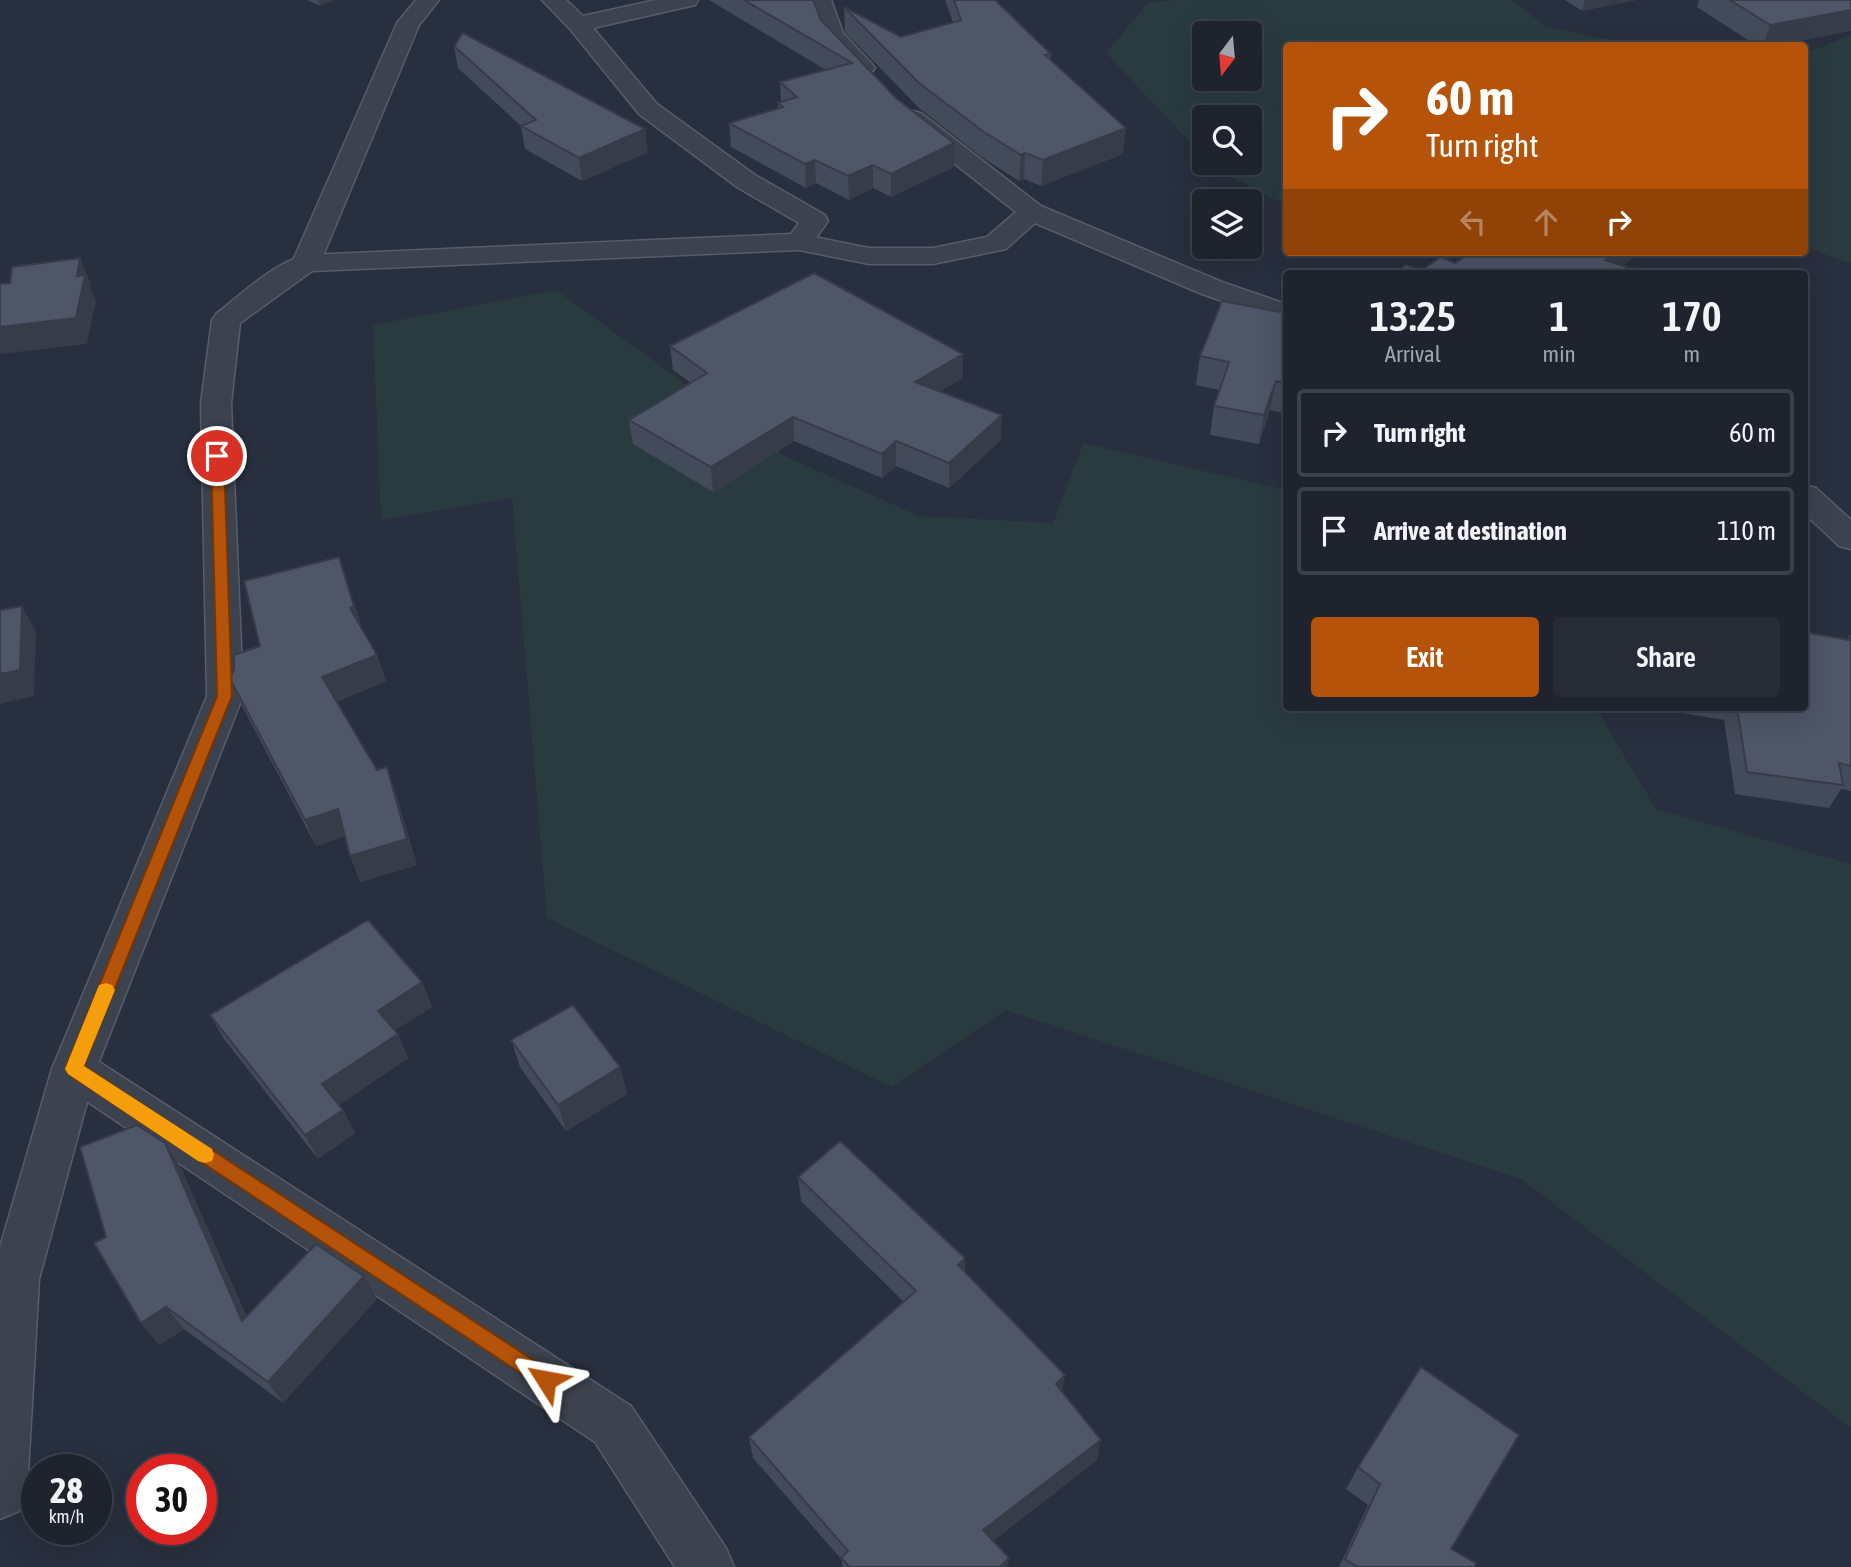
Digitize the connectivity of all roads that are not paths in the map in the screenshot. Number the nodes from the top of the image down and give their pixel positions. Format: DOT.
graph roads {
  1 [pos="428,0"];
  2 [pos="553,0"];
  3 [pos="687,0"];
  4 [pos="820,0"];
  5 [pos="578,24"];
  6 [pos="879,85"];
  7 [pos="898,105"];
  8 [pos="1032,212"];
  9 [pos="799,242"];
  10 [pos="306,263"];
  11 [pos="1283,313"];
  12 [pos="1808,499"];
  13 [pos="1851,538"];
  14 [pos="74,1069"];
  15 [pos="0,1492"];
  16 [pos="706,1567"];
  1 -- 10 [label="street"];
  2 -- 5 [label="street"];
  3 -- 5 [label="street"];
  4 -- 6 [label="street"];
  5 -- 9 [label="street"];
  7 -- 8 [label="street"];
  8 -- 9 [label="street"];
  8 -- 11 [label="street"];
  9 -- 10 [label="street"];
  10 -- 14 [label="street"];
  12 -- 13 [label="street"];
  14 -- 15 [label="street"];
  14 -- 16 [label="street"];
}
